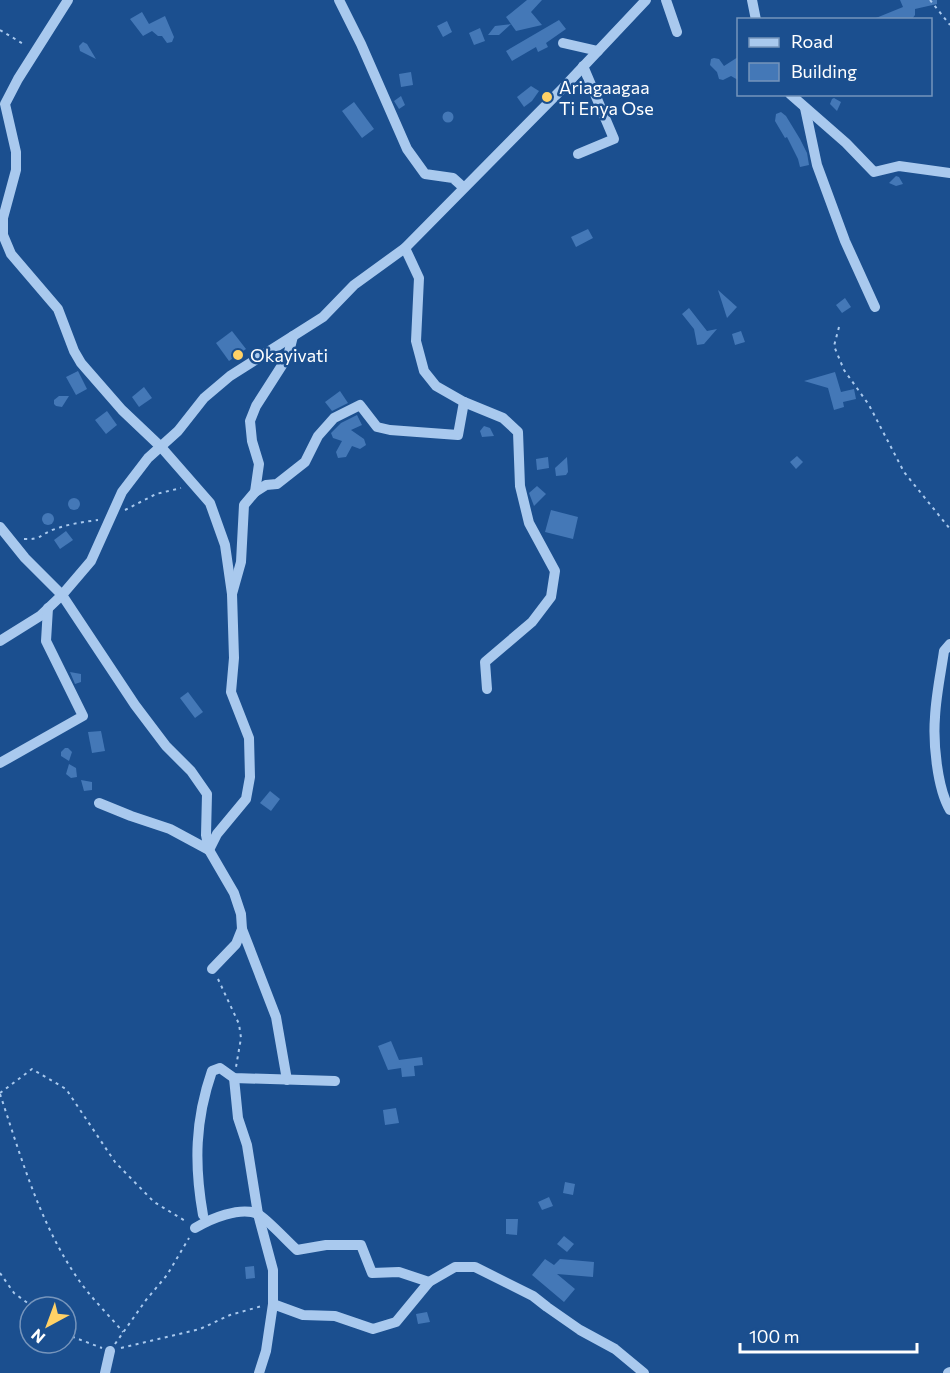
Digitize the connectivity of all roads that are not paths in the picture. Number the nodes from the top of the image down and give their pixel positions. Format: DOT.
graph roads {
  1 [pos="68,0"];
  2 [pos="339,0"];
  3 [pos="646,0"];
  4 [pos="666,0"];
  5 [pos="752,0"];
  6 [pos="756,18"];
  7 [pos="677,32"];
  8 [pos="563,43"];
  9 [pos="598,51"];
  10 [pos="583,66"];
  11 [pos="792,96"];
  12 [pos="3,104"];
  13 [pos="805,108"];
  14 [pos="578,154"];
  15 [pos="950,173"];
  16 [pos="463,187"];
  17 [pos="405,248"];
  18 [pos="875,307"];
  19 [pos="292,336"];
  20 [pos="464,402"];
  21 [pos="160,447"];
  22 [pos="255,492"];
  23 [pos="0,527"];
  24 [pos="4,537"];
  25 [pos="232,594"];
  26 [pos="62,595"];
  27 [pos="48,608"];
  28 [pos="0,641"];
  29 [pos="950,644"];
  30 [pos="487,689"];
  31 [pos="0,763"];
  32 [pos="99,803"];
  33 [pos="950,810"];
  34 [pos="209,850"];
  35 [pos="242,929"];
  36 [pos="212,969"];
  37 [pos="234,1078"];
  38 [pos="286,1080"];
  39 [pos="334,1081"];
  40 [pos="258,1214"];
  41 [pos="203,1215"];
  42 [pos="195,1228"];
  43 [pos="429,1282"];
  44 [pos="273,1304"];
  45 [pos="110,1351"];
  46 [pos="105,1373"];
  47 [pos="259,1373"];
  48 [pos="644,1373"];
  1 -- 12 [label="street"];
  2 -- 16 [label="street"];
  3 -- 9 [label="street"];
  4 -- 7 [label="street"];
  5 -- 6 [label="street"];
  8 -- 9 [label="street"];
  9 -- 10 [label="street"];
  10 -- 14 [label="street"];
  10 -- 16 [label="street"];
  11 -- 13 [label="street"];
  12 -- 21 [label="street"];
  13 -- 15 [label="street"];
  13 -- 18 [label="street"];
  16 -- 17 [label="street"];
  17 -- 19 [label="street"];
  17 -- 20 [label="street"];
  19 -- 21 [label="street"];
  19 -- 22 [label="street"];
  20 -- 22 [label="street"];
  20 -- 30 [label="street"];
  21 -- 25 [label="street"];
  21 -- 26 [label="street"];
  22 -- 25 [label="street"];
  23 -- 24 [label="street"];
  24 -- 26 [label="street"];
  25 -- 34 [label="street"];
  26 -- 27 [label="street"];
  26 -- 34 [label="street"];
  27 -- 28 [label="street"];
  27 -- 31 [label="street"];
  29 -- 33 [label="street"];
  32 -- 34 [label="street"];
  34 -- 35 [label="street"];
  35 -- 36 [label="street"];
  35 -- 38 [label="street"];
  37 -- 38 [label="street"];
  37 -- 40 [label="street"];
  37 -- 41 [label="street"];
  38 -- 39 [label="street"];
  40 -- 42 [label="street"];
  40 -- 43 [label="street"];
  40 -- 44 [label="street"];
  43 -- 44 [label="street"];
  43 -- 48 [label="street"];
  44 -- 47 [label="street"];
  45 -- 46 [label="street"];
}
